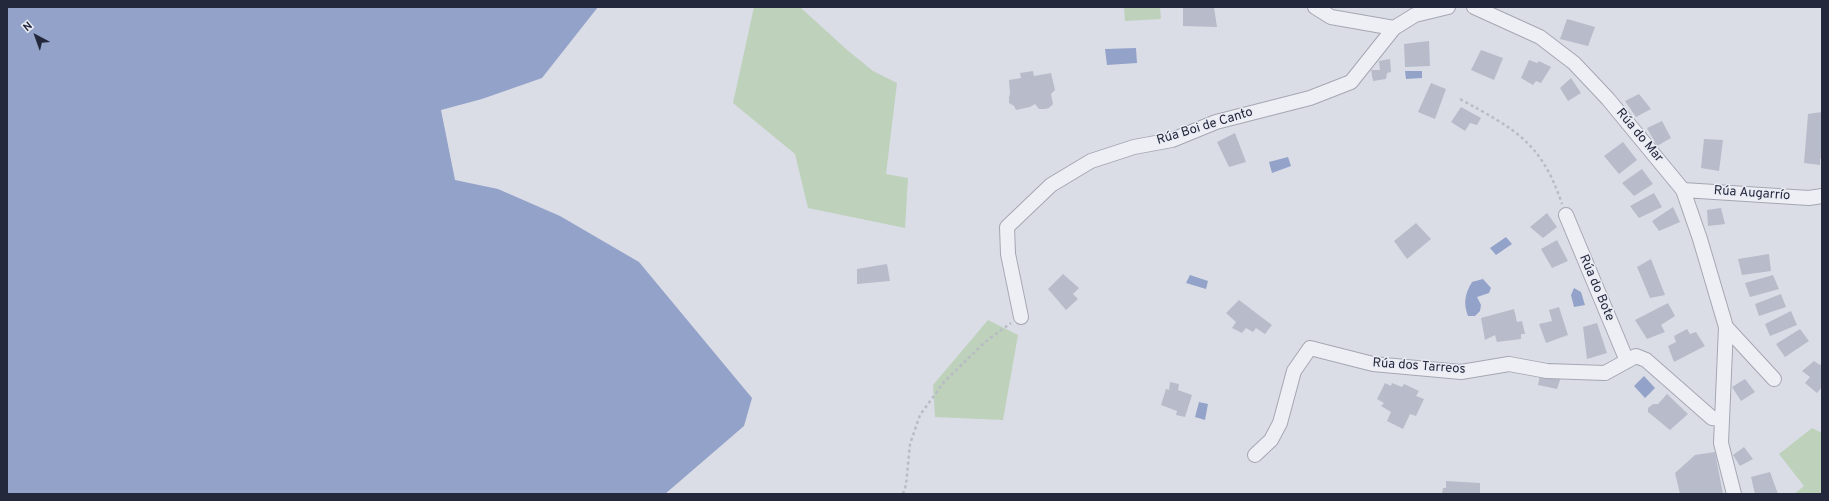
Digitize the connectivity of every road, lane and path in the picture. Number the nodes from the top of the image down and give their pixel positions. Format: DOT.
graph roads {
  1 [pos="1315,7"];
  2 [pos="1448,7"];
  3 [pos="1474,7"];
  4 [pos="1394,28"];
  5 [pos="1460,98"];
  6 [pos="1683,190"];
  7 [pos="1822,196"];
  8 [pos="1566,215"];
  9 [pos="1021,317"];
  10 [pos="1726,327"];
  11 [pos="1627,361"];
  12 [pos="1774,379"];
  13 [pos="1721,419"];
  14 [pos="1254,455"];
  15 [pos="903,494"];
  16 [pos="1734,494"];
  1 -- 4 [label="street"];
  2 -- 4 [label="street, Rúa Boi de Canto"];
  3 -- 6 [label="street, Rúa do Mar"];
  4 -- 9 [label="street, Rúa Boi de Canto"];
  5 -- 8 [label="path"];
  6 -- 7 [label="street, Rúa Augarrío"];
  6 -- 10 [label="street, Rúa do Mar"];
  8 -- 11 [label="street, Rúa do Bote"];
  9 -- 15 [label="path"];
  10 -- 12 [label="street, Rúa do Mar"];
  10 -- 13 [label="street, Rúa do Mar"];
  11 -- 13 [label="street, Rúa dos Tarreos"];
  11 -- 14 [label="street, Rúa dos Tarreos"];
  13 -- 16 [label="street, Rúa do Mar"];
}
